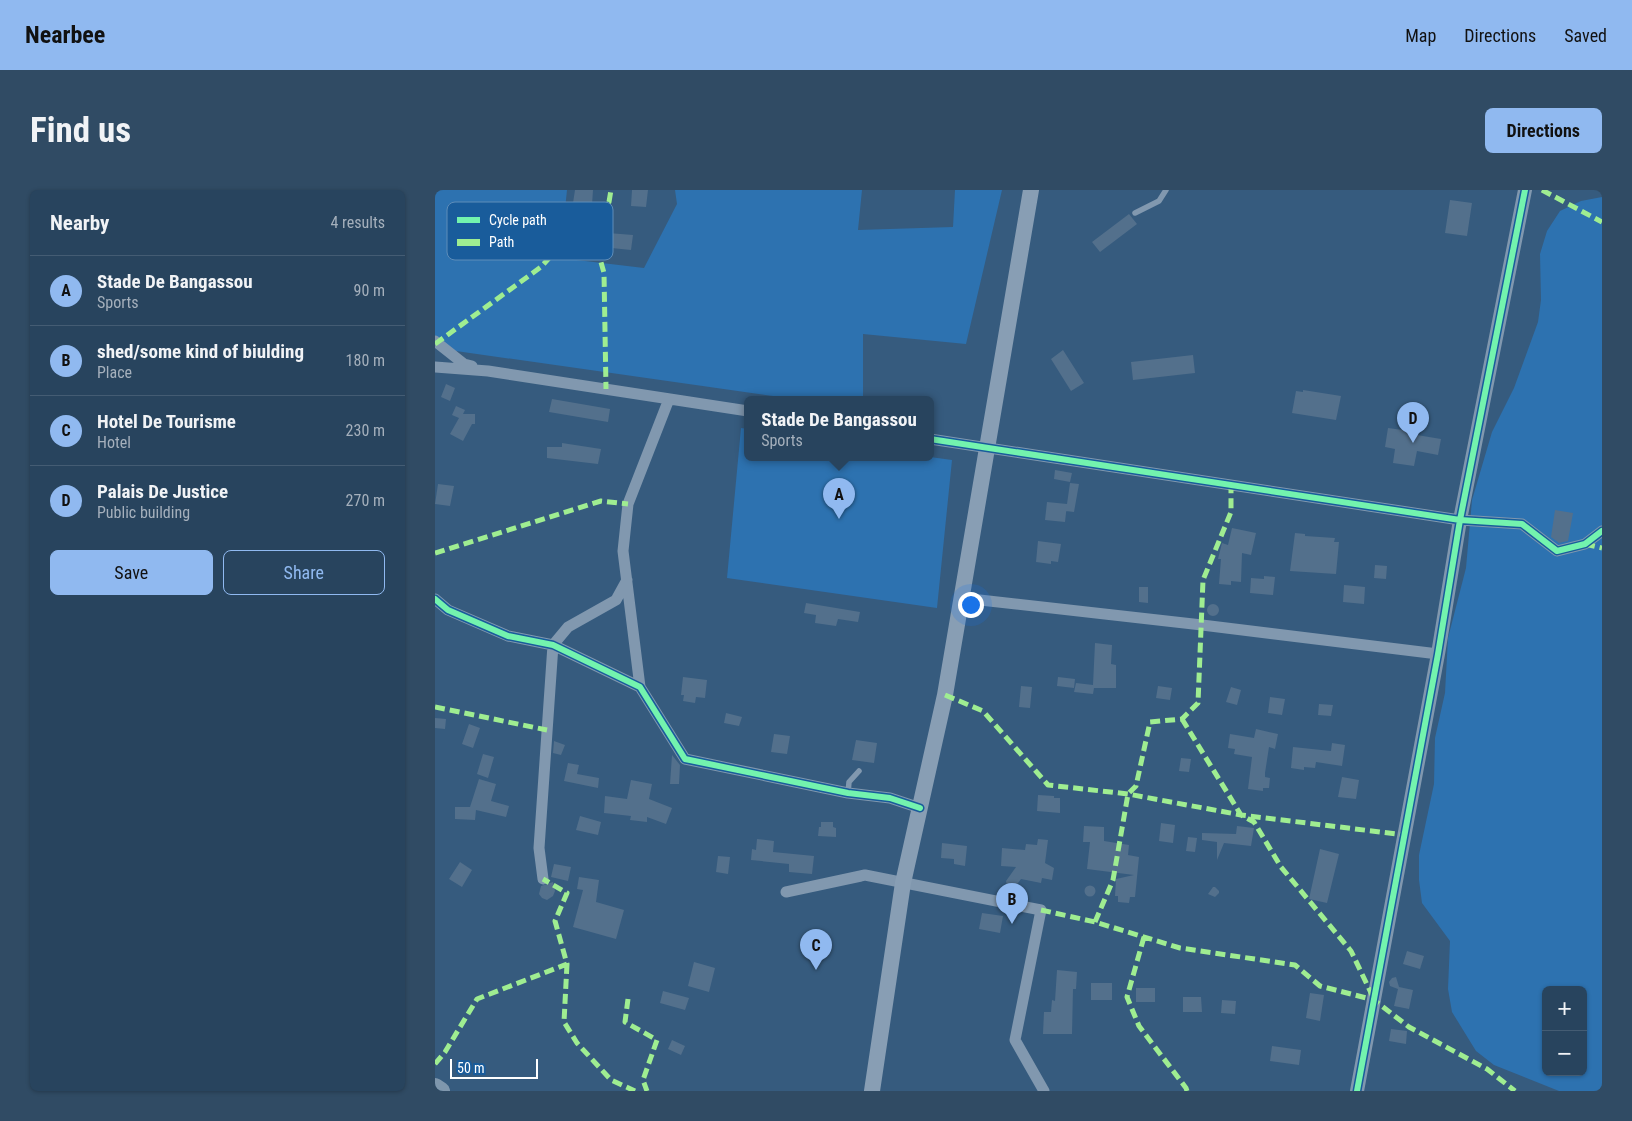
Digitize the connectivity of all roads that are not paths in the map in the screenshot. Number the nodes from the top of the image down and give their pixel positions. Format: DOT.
graph roads {
  1 [pos="1031,190"];
  2 [pos="1166,190"];
  3 [pos="1525,190"];
  4 [pos="1135,213"];
  5 [pos="435,341"];
  6 [pos="435,367"];
  7 [pos="488,371"];
  8 [pos="669,399"];
  9 [pos="744,411"];
  10 [pos="934,440"];
  11 [pos="986,448"];
  12 [pos="1460,520"];
  13 [pos="1602,531"];
  14 [pos="627,580"];
  15 [pos="962,598"];
  16 [pos="435,599"];
  17 [pos="553,645"];
  18 [pos="1438,654"];
  19 [pos="640,686"];
  20 [pos="859,771"];
  21 [pos="848,793"];
  22 [pos="920,808"];
  23 [pos="861,876"];
  24 [pos="543,879"];
  25 [pos="903,884"];
  26 [pos="435,1087"];
  27 [pos="441,1091"];
  28 [pos="872,1091"];
  29 [pos="1043,1091"];
  30 [pos="1357,1091"];
  1 -- 11 [label="main road"];
  2 -- 4 [label="lane"];
  3 -- 12 [label="street"];
  5 -- 7 [label="street"];
  6 -- 7 [label="street"];
  7 -- 8 [label="street"];
  8 -- 9 [label="street"];
  8 -- 14 [label="street"];
  10 -- 11 [label="street"];
  11 -- 12 [label="street"];
  11 -- 15 [label="main road"];
  12 -- 13 [label="street"];
  12 -- 18 [label="street"];
  14 -- 17 [label="street"];
  14 -- 19 [label="street"];
  15 -- 18 [label="street"];
  15 -- 22 [label="main road"];
  16 -- 17 [label="street"];
  17 -- 19 [label="street"];
  17 -- 24 [label="street"];
  18 -- 30 [label="street"];
  19 -- 21 [label="street"];
  20 -- 21 [label="lane"];
  21 -- 22 [label="street"];
  22 -- 25 [label="main road"];
  23 -- 25 [label="street"];
  25 -- 28 [label="main road"];
  25 -- 29 [label="street"];
  26 -- 27 [label="main road"];
}
